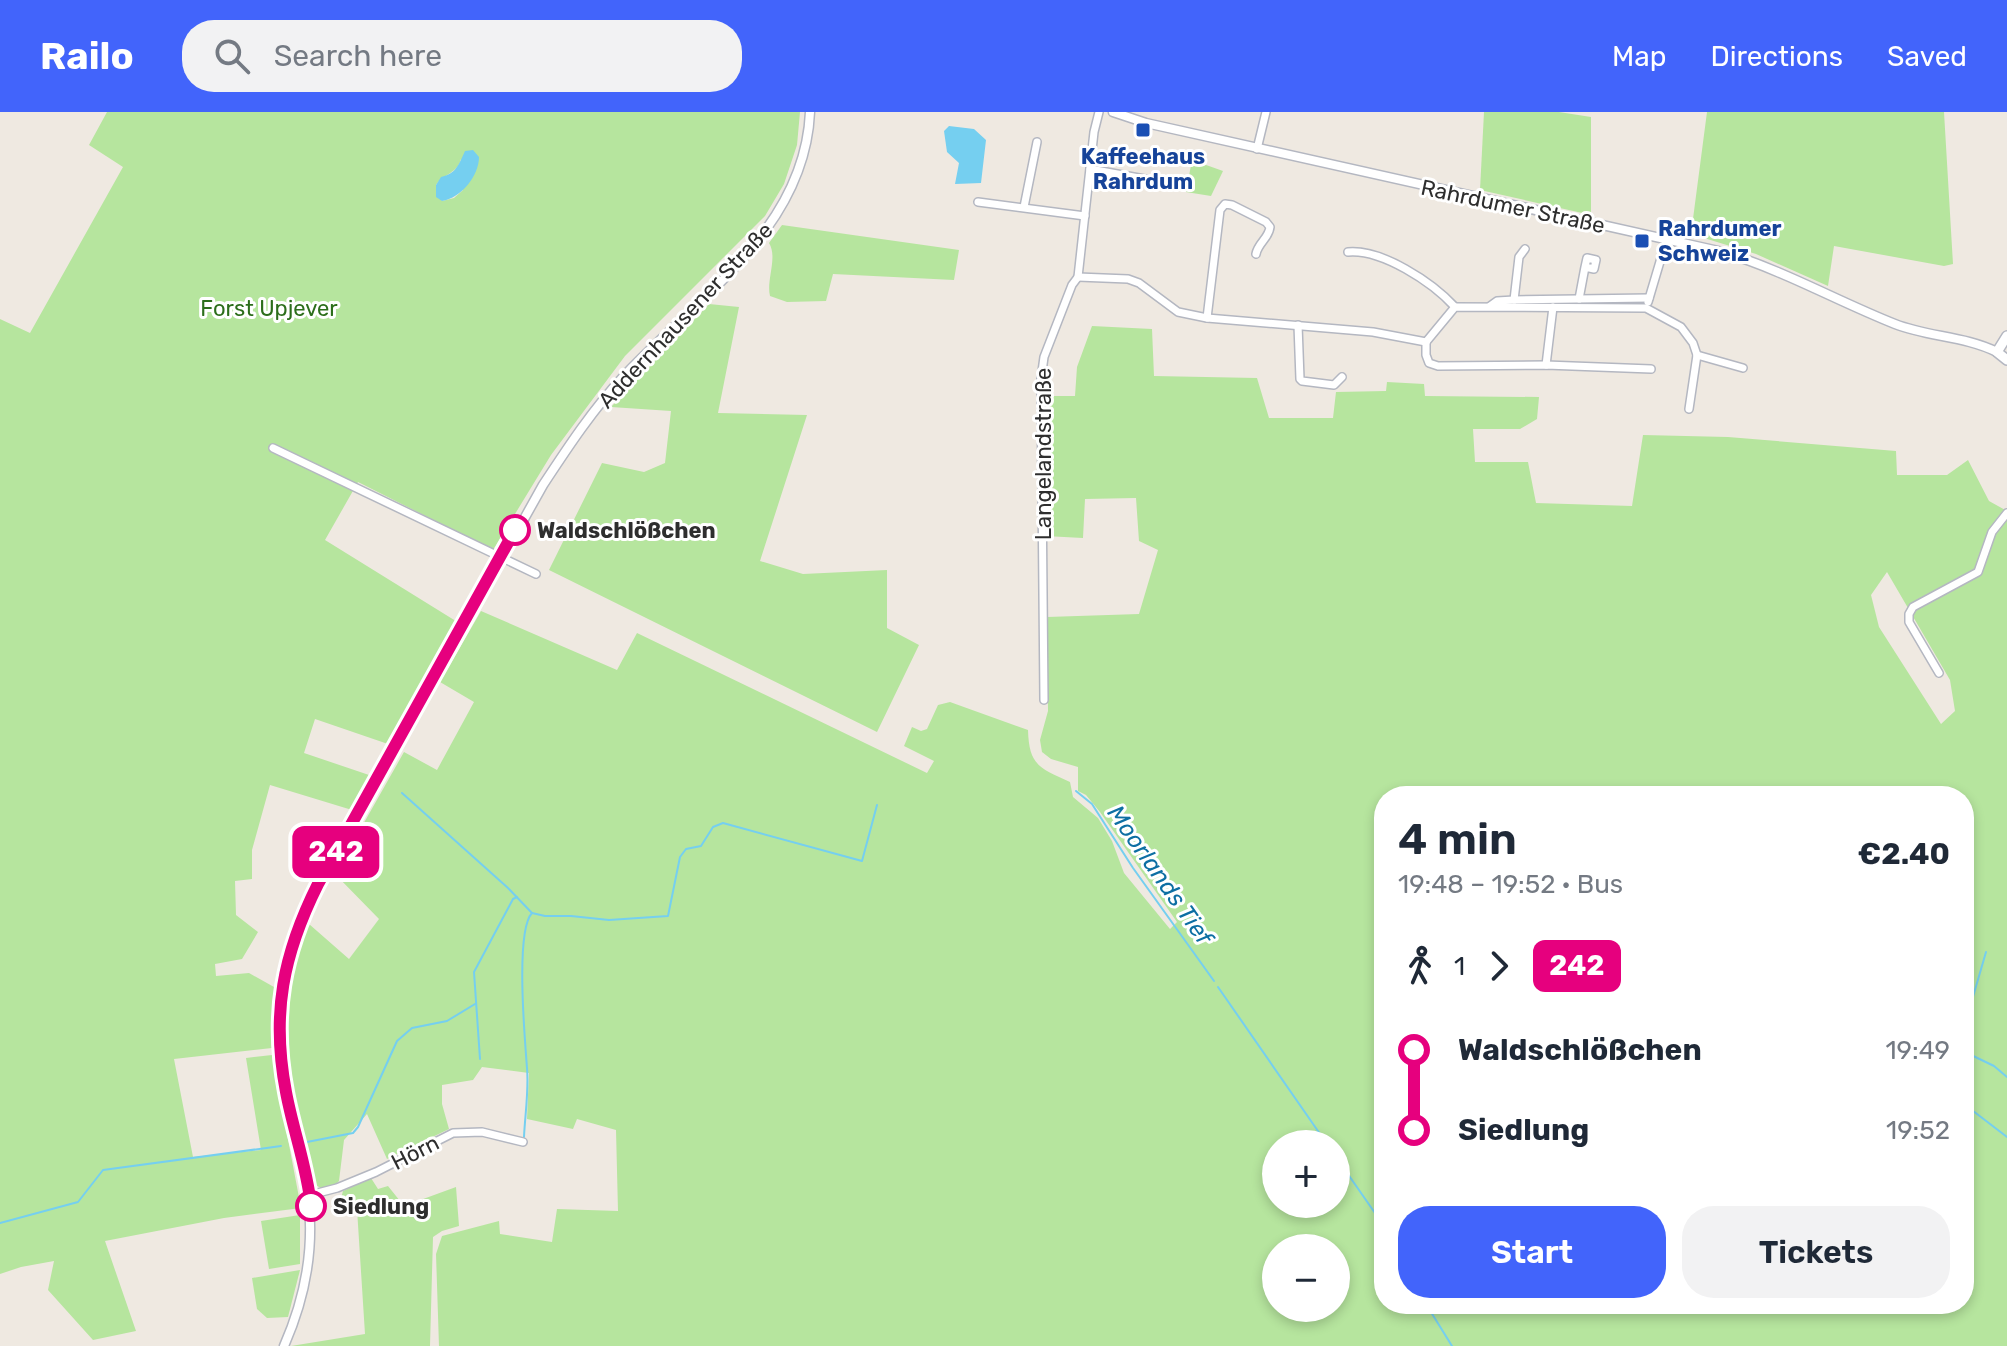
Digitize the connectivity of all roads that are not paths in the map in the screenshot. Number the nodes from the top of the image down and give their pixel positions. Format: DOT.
graph roads {
  1 [pos="810,112"];
  2 [pos="1099,112"];
  3 [pos="1113,112"];
  4 [pos="1266,112"];
  5 [pos="1037,142"];
  6 [pos="1257,149"];
  7 [pos="1090,169"];
  8 [pos="1150,180"];
  9 [pos="978,202"];
  10 [pos="1024,207"];
  11 [pos="1085,216"];
  12 [pos="1667,238"];
  13 [pos="1525,249"];
  14 [pos="1348,252"];
  15 [pos="1256,254"];
  16 [pos="1585,267"];
  17 [pos="1078,277"];
  18 [pos="1649,298"];
  19 [pos="1579,299"];
  20 [pos="1514,300"];
  21 [pos="1490,306"];
  22 [pos="1455,307"];
  23 [pos="1553,307"];
  24 [pos="1646,308"];
  25 [pos="1207,318"];
  26 [pos="1298,325"];
  27 [pos="2007,336"];
  28 [pos="1426,342"];
  29 [pos="1997,352"];
  30 [pos="1697,355"];
  31 [pos="2007,359"];
  32 [pos="1546,365"];
  33 [pos="1743,368"];
  34 [pos="1651,369"];
  35 [pos="1342,377"];
  36 [pos="1689,409"];
  37 [pos="273,448"];
  38 [pos="2007,513"];
  39 [pos="501,556"];
  40 [pos="536,574"];
  41 [pos="1939,673"];
  42 [pos="1044,700"];
  43 [pos="523,1142"];
  44 [pos="310,1195"];
  45 [pos="284,1346"];
  1 -- 39 [label="street, Addernhausener Straße"];
  2 -- 7 [label="street, Langelandstraße"];
  3 -- 6 [label="street, Rahrdumer Straße"];
  4 -- 6 [label="street"];
  5 -- 10 [label="street"];
  6 -- 12 [label="street, Rahrdumer Straße"];
  7 -- 8 [label="street"];
  7 -- 11 [label="street, Langelandstraße"];
  9 -- 10 [label="street"];
  10 -- 11 [label="street"];
  11 -- 17 [label="street, Langelandstraße"];
  12 -- 18 [label="street"];
  12 -- 29 [label="street, Rahrdumer Straße"];
  13 -- 20 [label="street"];
  14 -- 22 [label="street"];
  15 -- 25 [label="street"];
  16 -- 19 [label="street"];
  17 -- 25 [label="street"];
  17 -- 42 [label="street, Langelandstraße"];
  18 -- 19 [label="street"];
  18 -- 24 [label="street"];
  19 -- 20 [label="street"];
  20 -- 21 [label="street"];
  21 -- 22 [label="street"];
  21 -- 23 [label="street"];
  22 -- 28 [label="street"];
  23 -- 24 [label="street"];
  23 -- 32 [label="street"];
  24 -- 30 [label="street"];
  25 -- 26 [label="street"];
  26 -- 28 [label="street"];
  26 -- 35 [label="street"];
  27 -- 29 [label="main road"];
  28 -- 32 [label="street"];
  29 -- 31 [label="main road"];
  30 -- 33 [label="street"];
  30 -- 36 [label="street"];
  32 -- 34 [label="street"];
  37 -- 39 [label="street"];
  38 -- 41 [label="street"];
  39 -- 40 [label="street"];
  39 -- 44 [label="street, Addernhausener Straße"];
  43 -- 44 [label="street, Hörn"];
  44 -- 45 [label="street, Addernhausener Straße"];
}
